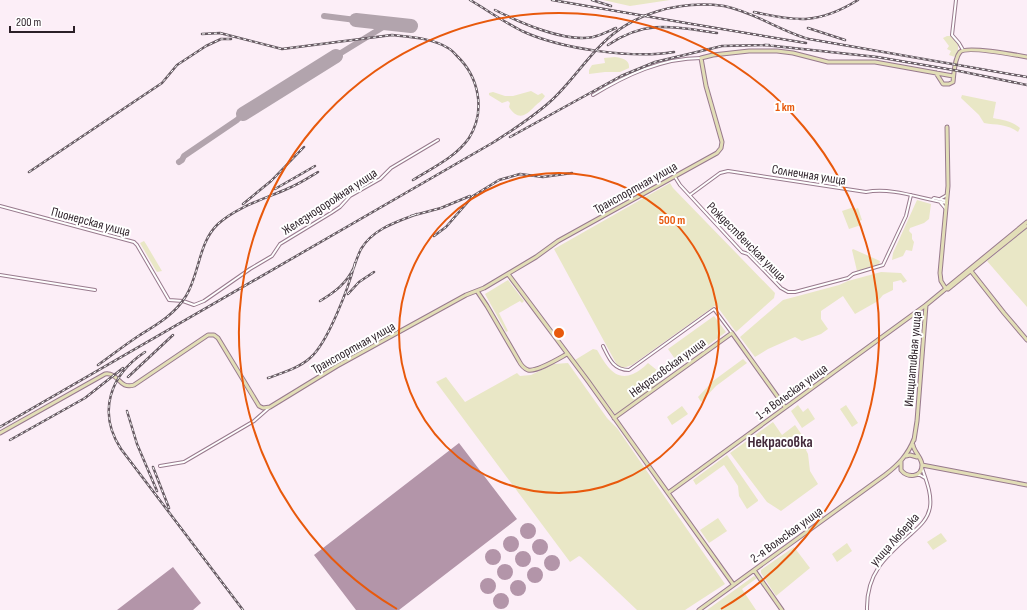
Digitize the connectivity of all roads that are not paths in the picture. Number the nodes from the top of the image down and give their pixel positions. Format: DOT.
graph roads {
  1 [pos="956,0"];
  2 [pos="963,50"];
  3 [pos="1027,57"];
  4 [pos="701,58"];
  5 [pos="936,73"];
  6 [pos="954,76"];
  7 [pos="593,95"];
  8 [pos="947,127"];
  9 [pos="438,140"];
  10 [pos="674,177"];
  11 [pos="690,195"];
  12 [pos="911,195"];
  13 [pos="947,195"];
  14 [pos="940,201"];
  15 [pos="947,202"];
  16 [pos="0,206"];
  17 [pos="946,209"];
  18 [pos="1027,224"];
  19 [pos="971,271"];
  20 [pos="508,274"];
  21 [pos="0,275"];
  22 [pos="946,289"];
  23 [pos="95,290"];
  24 [pos="477,291"];
  25 [pos="169,300"];
  26 [pos="926,305"];
  27 [pos="732,332"];
  28 [pos="1027,340"];
  29 [pos="603,346"];
  30 [pos="567,354"];
  31 [pos="785,407"];
  32 [pos="270,408"];
  33 [pos="614,418"];
  34 [pos="0,433"];
  35 [pos="914,439"];
  36 [pos="903,459"];
  37 [pos="920,459"];
  38 [pos="160,466"];
  39 [pos="922,466"];
  40 [pos="902,472"];
  41 [pos="885,475"];
  42 [pos="916,475"];
  43 [pos="925,479"];
  44 [pos="1027,485"];
  45 [pos="668,493"];
  46 [pos="754,570"];
  47 [pos="733,584"];
  48 [pos="699,610"];
  49 [pos="782,610"];
  50 [pos="867,610"];
  1 -- 2 [label="street"];
  2 -- 3 [label="street"];
  2 -- 6 [label="street"];
  4 -- 5 [label="street"];
  4 -- 7 [label="street"];
  4 -- 10 [label="street, Транспортная улица"];
  5 -- 6 [label="street"];
  5 -- 6 [label="street"];
  8 -- 13 [label="street"];
  9 -- 25 [label="street, Железнодорожная улица"];
  10 -- 11 [label="street, Рождественская улица"];
  10 -- 20 [label="street, Транспортная улица"];
  11 -- 12 [label="street, Солнечная улица"];
  11 -- 12 [label="street, Рождественская улица"];
  12 -- 14 [label="street, Солнечная улица"];
  13 -- 14 [label="street"];
  13 -- 15 [label="street"];
  14 -- 15 [label="street, Солнечная улица"];
  14 -- 17 [label="street"];
  15 -- 17 [label="street"];
  16 -- 25 [label="street, Пионерская улица"];
  17 -- 22 [label="street"];
  18 -- 19 [label="street, Инициативная улица"];
  18 -- 22 [label="street, Инициативная улица"];
  19 -- 22 [label="street, Инициативная улица"];
  19 -- 28 [label="street"];
  20 -- 24 [label="street, Транспортная улица"];
  20 -- 30 [label="street"];
  21 -- 23 [label="street"];
  22 -- 26 [label="street, Инициативная улица"];
  24 -- 30 [label="street"];
  24 -- 32 [label="street, Транспортная улица"];
  26 -- 31 [label="street, 1-я Вольская улица"];
  26 -- 35 [label="street, Инициативная улица"];
  27 -- 29 [label="street"];
  27 -- 31 [label="street"];
  27 -- 33 [label="street, Некрасовская улица"];
  30 -- 33 [label="street"];
  31 -- 45 [label="street, 1-я Вольская улица"];
  32 -- 34 [label="street"];
  32 -- 38 [label="street"];
  33 -- 45 [label="street"];
  35 -- 36 [label="street, Инициативная улица"];
  35 -- 37 [label="street, Инициативная улица"];
  36 -- 37 [label="street"];
  36 -- 40 [label="street, Инициативная улица"];
  36 -- 41 [label="street, 2-я Вольская улица"];
  37 -- 39 [label="street, Инициативная улица"];
  39 -- 42 [label="street"];
  39 -- 43 [label="street, улица Люберка"];
  39 -- 44 [label="street"];
  40 -- 41 [label="street, 2-я Вольская улица"];
  40 -- 42 [label="street"];
  41 -- 46 [label="street, 2-я Вольская улица"];
  42 -- 43 [label="street"];
  43 -- 50 [label="street, улица Люберка"];
  45 -- 47 [label="street"];
  46 -- 47 [label="street, 2-я Вольская улица"];
  46 -- 49 [label="street"];
  47 -- 48 [label="street, 2-я Вольская улица"];
}
